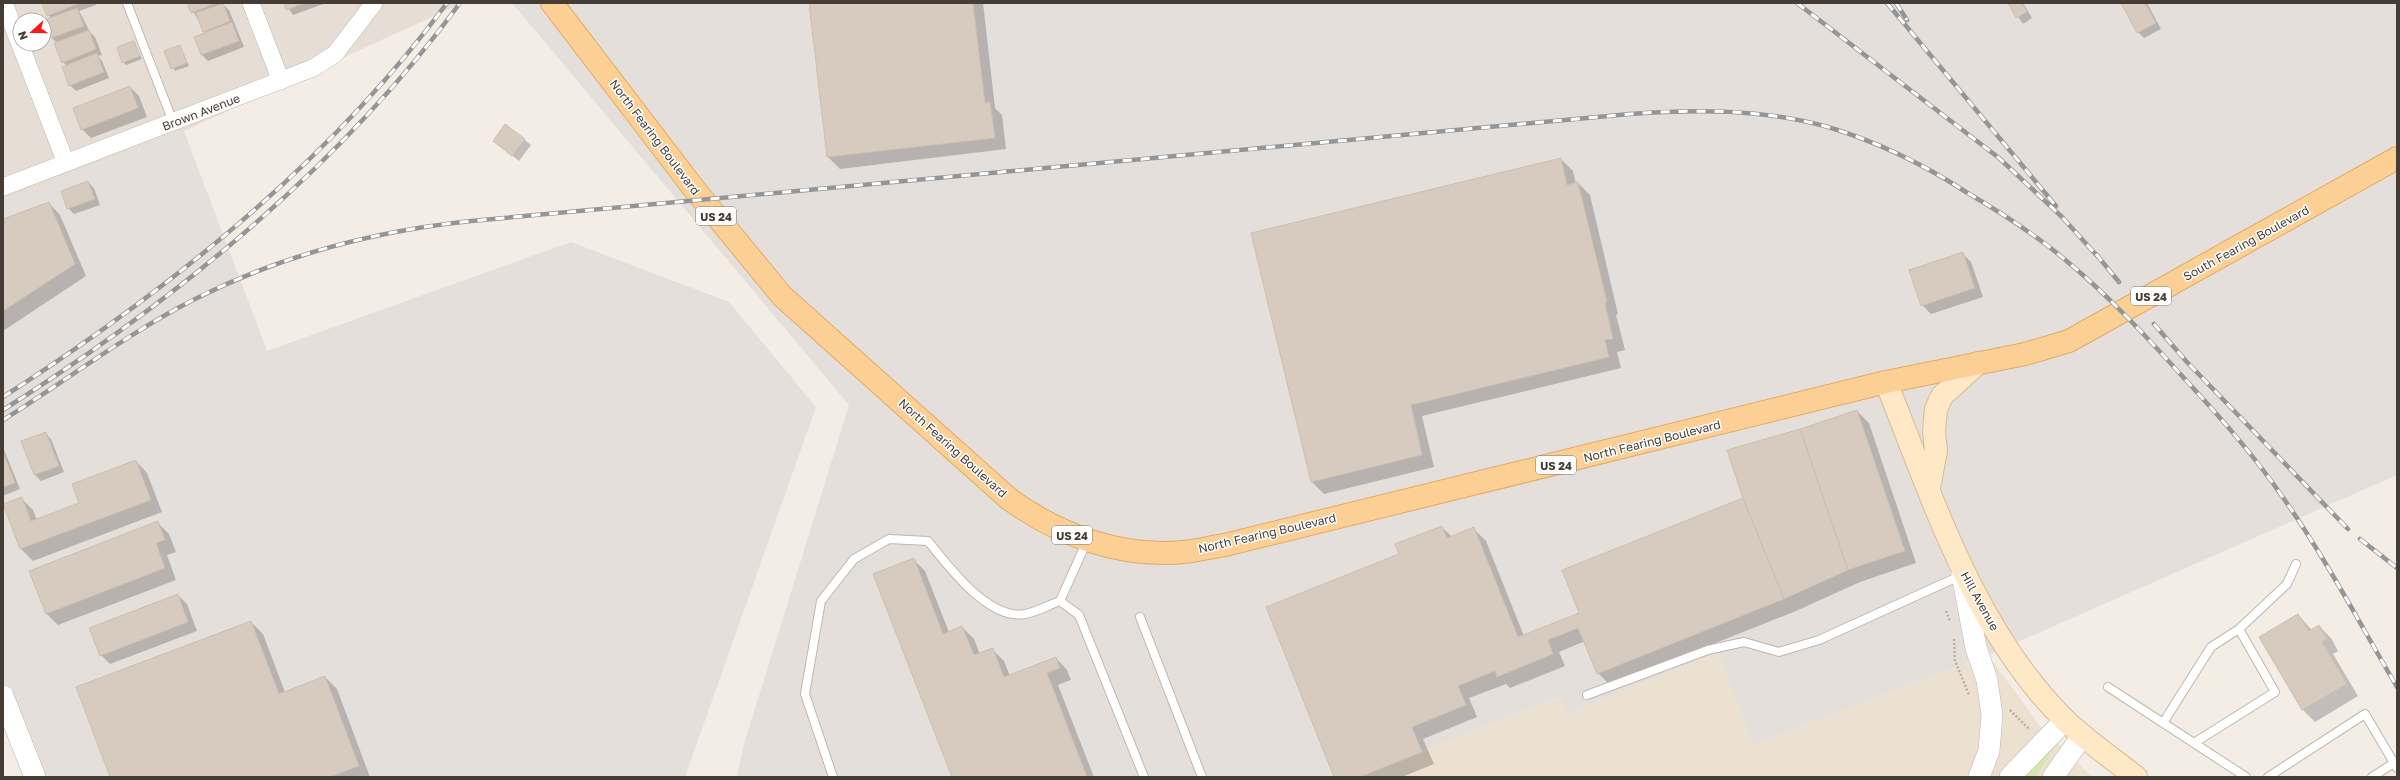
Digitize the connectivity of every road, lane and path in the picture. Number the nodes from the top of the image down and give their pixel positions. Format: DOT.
graph roads {
  1 [pos="4,3"];
  2 [pos="128,3"];
  3 [pos="250,3"];
  4 [pos="374,3"];
  5 [pos="552,3"];
  6 [pos="281,81"];
  7 [pos="173,122"];
  8 [pos="2397,158"];
  9 [pos="66,163"];
  10 [pos="3,187"];
  11 [pos="1978,363"];
  12 [pos="1886,382"];
  13 [pos="1929,488"];
  14 [pos="1088,540"];
  15 [pos="2296,564"];
  16 [pos="1962,571"];
  17 [pos="1060,601"];
  18 [pos="1140,617"];
  19 [pos="2239,629"];
  20 [pos="2108,687"];
  21 [pos="1587,695"];
  22 [pos="3,696"];
  23 [pos="2065,720"];
  24 [pos="8,723"];
  25 [pos="2163,723"];
  26 [pos="2083,734"];
  27 [pos="2194,743"];
  28 [pos="2396,766"];
  29 [pos="35,777"];
  30 [pos="833,777"];
  31 [pos="1144,777"];
  32 [pos="1202,777"];
  33 [pos="1979,777"];
  34 [pos="2010,777"];
  35 [pos="2053,777"];
  36 [pos="2136,777"];
  37 [pos="2246,777"];
  38 [pos="2268,777"];
  39 [pos="2372,777"];
  1 -- 9 [label="street"];
  2 -- 7 [label="lane"];
  3 -- 6 [label="street"];
  4 -- 6 [label="street, Brown Avenue"];
  5 -- 14 [label="main road, North Fearing Boulevard / US 24"];
  6 -- 7 [label="street, Brown Avenue"];
  7 -- 9 [label="street, Brown Avenue"];
  8 -- 11 [label="main road, South Fearing Boulevard / US 24"];
  9 -- 10 [label="street, Brown Avenue"];
  11 -- 12 [label="main road, South Fearing Boulevard / US 24"];
  11 -- 13 [label="main road"];
  12 -- 13 [label="main road, Hill Avenue"];
  12 -- 14 [label="main road, North Fearing Boulevard / US 24"];
  13 -- 16 [label="main road, Hill Avenue"];
  14 -- 17 [label="lane"];
  15 -- 19 [label="lane"];
  16 -- 21 [label="lane"];
  16 -- 23 [label="main road, Hill Avenue"];
  16 -- 33 [label="street"];
  17 -- 30 [label="lane"];
  17 -- 31 [label="lane"];
  18 -- 32 [label="lane"];
  19 -- 25 [label="lane"];
  19 -- 27 [label="lane"];
  20 -- 25 [label="lane"];
  22 -- 24 [label="street"];
  23 -- 26 [label="main road, Hill Avenue"];
  23 -- 34 [label="street"];
  24 -- 29 [label="street"];
  25 -- 27 [label="lane"];
  26 -- 35 [label="street"];
  26 -- 36 [label="main road, Hill Avenue"];
  27 -- 37 [label="lane"];
  28 -- 38 [label="lane"];
  28 -- 39 [label="lane"];
}
